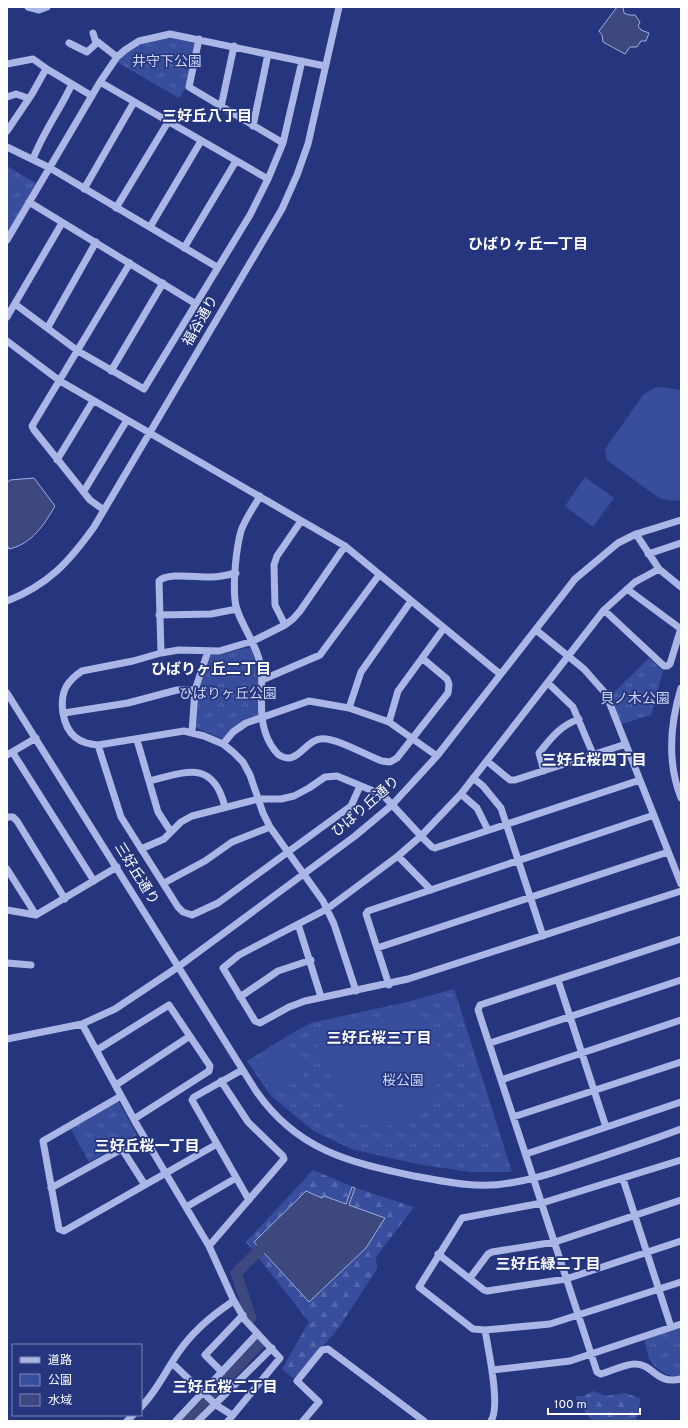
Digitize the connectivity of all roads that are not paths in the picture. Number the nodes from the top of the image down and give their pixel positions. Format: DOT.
graph roads {
  1 [pos="28,7"];
  2 [pos="47,7"];
  3 [pos="339,7"];
  4 [pos="93,33"];
  5 [pos="199,39"];
  6 [pos="69,43"];
  7 [pos="96,43"];
  8 [pos="234,46"];
  9 [pos="268,54"];
  10 [pos="117,57"];
  11 [pos="302,61"];
  12 [pos="7,64"];
  13 [pos="325,66"];
  14 [pos="46,69"];
  15 [pos="100,82"];
  16 [pos="72,84"];
  17 [pos="92,96"];
  18 [pos="7,97"];
  19 [pos="28,98"];
  20 [pos="134,102"];
  21 [pos="221,107"];
  22 [pos="168,122"];
  23 [pos="253,126"];
  24 [pos="7,131"];
  25 [pos="201,141"];
  26 [pos="283,143"];
  27 [pos="7,147"];
  28 [pos="33,158"];
  29 [pos="236,161"];
  30 [pos="50,168"];
  31 [pos="268,180"];
  32 [pos="84,189"];
  33 [pos="29,202"];
  34 [pos="116,208"];
  35 [pos="62,222"];
  36 [pos="150,227"];
  37 [pos="7,240"];
  38 [pos="96,242"];
  39 [pos="184,248"];
  40 [pos="130,262"];
  41 [pos="217,267"];
  42 [pos="163,283"];
  43 [pos="15,304"];
  44 [pos="196,304"];
  45 [pos="7,317"];
  46 [pos="48,327"];
  47 [pos="7,340"];
  48 [pos="78,351"];
  49 [pos="111,371"];
  50 [pos="60,381"];
  51 [pos="93,401"];
  52 [pos="127,420"];
  53 [pos="150,434"];
  54 [pos="57,460"];
  55 [pos="84,491"];
  56 [pos="260,496"];
  57 [pos="104,510"];
  58 [pos="681,520"];
  59 [pos="301,521"];
  60 [pos="636,534"];
  61 [pos="681,543"];
  62 [pos="345,546"];
  63 [pos="648,554"];
  64 [pos="659,569"];
  65 [pos="236,573"];
  66 [pos="379,575"];
  67 [pos="681,587"];
  68 [pos="627,589"];
  69 [pos="411,601"];
  70 [pos="7,602"];
  71 [pos="237,609"];
  72 [pos="604,610"];
  73 [pos="159,615"];
  74 [pos="285,625"];
  75 [pos="444,628"];
  76 [pos="681,628"];
  77 [pos="536,630"];
  78 [pos="253,641"];
  79 [pos="208,651"];
  80 [pos="161,653"];
  81 [pos="569,656"];
  82 [pos="422,658"];
  83 [pos="500,674"];
  84 [pos="262,680"];
  85 [pos="548,683"];
  86 [pos="681,688"];
  87 [pos="195,690"];
  88 [pos="7,693"];
  89 [pos="679,702"];
  90 [pos="348,708"];
  91 [pos="64,713"];
  92 [pos="261,718"];
  93 [pos="579,719"];
  94 [pos="389,722"];
  95 [pos="192,732"];
  96 [pos="36,738"];
  97 [pos="414,738"];
  98 [pos="137,740"];
  99 [pos="224,744"];
  100 [pos="626,744"];
  101 [pos="98,745"];
  102 [pos="10,754"];
  103 [pos="593,754"];
  104 [pos="437,756"];
  105 [pos="487,762"];
  106 [pos="677,768"];
  107 [pos="544,770"];
  108 [pos="473,778"];
  109 [pos="640,780"];
  110 [pos="149,781"];
  111 [pos="360,786"];
  112 [pos="461,794"];
  113 [pos="681,798"];
  114 [pos="258,800"];
  115 [pos="392,805"];
  116 [pos="225,807"];
  117 [pos="654,815"];
  118 [pos="7,817"];
  119 [pos="508,824"];
  120 [pos="270,827"];
  121 [pos="488,830"];
  122 [pos="171,832"];
  123 [pos="420,836"];
  124 [pos="141,849"];
  125 [pos="289,852"];
  126 [pos="668,852"];
  127 [pos="398,856"];
  128 [pos="518,861"];
  129 [pos="117,867"];
  130 [pos="7,869"];
  131 [pos="304,873"];
  132 [pos="94,881"];
  133 [pos="164,883"];
  134 [pos="681,884"];
  135 [pos="431,890"];
  136 [pos="681,891"];
  137 [pos="531,898"];
  138 [pos="65,899"];
  139 [pos="326,909"];
  140 [pos="7,910"];
  141 [pos="36,915"];
  142 [pos="298,924"];
  143 [pos="543,936"];
  144 [pos="681,939"];
  145 [pos="377,948"];
  146 [pos="311,960"];
  147 [pos="7,963"];
  148 [pos="31,965"];
  149 [pos="178,967"];
  150 [pos="558,980"];
  151 [pos="681,980"];
  152 [pos="389,985"];
  153 [pos="356,991"];
  154 [pos="240,996"];
  155 [pos="321,997"];
  156 [pos="569,1016"];
  157 [pos="681,1020"];
  158 [pos="82,1024"];
  159 [pos="190,1036"];
  160 [pos="7,1039"];
  161 [pos="490,1043"];
  162 [pos="97,1050"];
  163 [pos="582,1053"];
  164 [pos="681,1062"];
  165 [pos="242,1070"];
  166 [pos="501,1080"];
  167 [pos="221,1081"];
  168 [pos="116,1085"];
  169 [pos="594,1090"];
  170 [pos="121,1096"];
  171 [pos="681,1102"];
  172 [pos="513,1116"];
  173 [pos="134,1120"];
  174 [pos="606,1127"];
  175 [pos="681,1129"];
  176 [pos="217,1144"];
  177 [pos="526,1154"];
  178 [pos="681,1160"];
  179 [pos="166,1174"];
  180 [pos="236,1178"];
  181 [pos="534,1179"];
  182 [pos="623,1179"];
  183 [pos="144,1185"];
  184 [pos="51,1188"];
  185 [pos="249,1200"];
  186 [pos="681,1200"];
  187 [pos="542,1203"];
  188 [pos="186,1207"];
  189 [pos="634,1215"];
  190 [pos="681,1241"];
  191 [pos="555,1242"];
  192 [pos="209,1246"];
  193 [pos="647,1252"];
  194 [pos="438,1254"];
  195 [pos="470,1278"];
  196 [pos="566,1279"];
  197 [pos="681,1282"];
  198 [pos="659,1289"];
  199 [pos="234,1299"];
  200 [pos="243,1315"];
  201 [pos="579,1316"];
  202 [pos="681,1324"];
  203 [pos="671,1327"];
  204 [pos="485,1330"];
  205 [pos="257,1334"];
  206 [pos="272,1348"];
  207 [pos="592,1354"];
  208 [pos="172,1363"];
  209 [pos="492,1370"];
  210 [pos="222,1372"];
  211 [pos="681,1379"];
  212 [pos="204,1393"];
  213 [pos="216,1405"];
  214 [pos="142,1406"];
  215 [pos="230,1418"];
  216 [pos="176,1421"];
  217 [pos="198,1421"];
  218 [pos="303,1421"];
  219 [pos="424,1421"];
  220 [pos="491,1421"];
  1 -- 2 [label="street"];
  3 -- 13 [label="street, 福谷通り"];
  4 -- 7 [label="street"];
  5 -- 8 [label="street"];
  5 -- 10 [label="street"];
  5 -- 21 [label="street"];
  6 -- 7 [label="street"];
  7 -- 10 [label="street"];
  8 -- 9 [label="street"];
  8 -- 21 [label="street"];
  9 -- 11 [label="street"];
  9 -- 23 [label="street"];
  10 -- 15 [label="street"];
  11 -- 13 [label="street"];
  11 -- 26 [label="street"];
  12 -- 14 [label="street"];
  13 -- 53 [label="street, 福谷通り"];
  14 -- 16 [label="street"];
  14 -- 19 [label="street"];
  15 -- 17 [label="street"];
  15 -- 20 [label="street"];
  16 -- 17 [label="street"];
  16 -- 28 [label="street"];
  17 -- 30 [label="street"];
  18 -- 19 [label="street"];
  19 -- 24 [label="street"];
  20 -- 22 [label="street"];
  20 -- 32 [label="street"];
  21 -- 23 [label="street"];
  22 -- 25 [label="street"];
  22 -- 34 [label="street"];
  23 -- 26 [label="street"];
  25 -- 29 [label="street"];
  25 -- 36 [label="street"];
  26 -- 31 [label="street"];
  27 -- 28 [label="street"];
  28 -- 30 [label="street"];
  29 -- 31 [label="street"];
  29 -- 39 [label="street"];
  30 -- 32 [label="street"];
  30 -- 33 [label="street"];
  31 -- 41 [label="street"];
  32 -- 34 [label="street"];
  33 -- 35 [label="street"];
  33 -- 37 [label="street"];
  34 -- 36 [label="street"];
  35 -- 38 [label="street"];
  35 -- 43 [label="street"];
  36 -- 39 [label="street"];
  38 -- 40 [label="street"];
  38 -- 46 [label="street"];
  39 -- 41 [label="street"];
  40 -- 42 [label="street"];
  40 -- 48 [label="street"];
  41 -- 44 [label="street"];
  42 -- 44 [label="street"];
  42 -- 49 [label="street"];
  43 -- 45 [label="street"];
  43 -- 46 [label="street"];
  44 -- 49 [label="street"];
  46 -- 48 [label="street"];
  47 -- 50 [label="street"];
  48 -- 49 [label="street"];
  48 -- 50 [label="street"];
  50 -- 51 [label="street"];
  50 -- 54 [label="street"];
  51 -- 52 [label="street"];
  51 -- 54 [label="street"];
  52 -- 53 [label="street"];
  52 -- 55 [label="street"];
  53 -- 56 [label="street"];
  53 -- 57 [label="street, 福谷通り"];
  54 -- 55 [label="street"];
  55 -- 57 [label="street"];
  56 -- 59 [label="street"];
  56 -- 65 [label="street"];
  57 -- 70 [label="street, 福谷通り"];
  58 -- 60 [label="street, ひばり丘通り"];
  59 -- 62 [label="street"];
  59 -- 74 [label="street"];
  60 -- 63 [label="street"];
  60 -- 77 [label="street, ひばり丘通り"];
  61 -- 63 [label="street"];
  62 -- 66 [label="street"];
  62 -- 74 [label="street"];
  63 -- 64 [label="street"];
  64 -- 67 [label="street"];
  64 -- 68 [label="street"];
  65 -- 71 [label="street"];
  65 -- 73 [label="street"];
  66 -- 69 [label="street"];
  66 -- 84 [label="street"];
  68 -- 72 [label="street"];
  68 -- 76 [label="street"];
  69 -- 75 [label="street"];
  69 -- 90 [label="street"];
  71 -- 73 [label="street"];
  71 -- 78 [label="street"];
  72 -- 76 [label="street"];
  72 -- 81 [label="street"];
  73 -- 80 [label="street"];
  74 -- 78 [label="street"];
  75 -- 82 [label="street"];
  75 -- 83 [label="street"];
  77 -- 81 [label="street"];
  77 -- 83 [label="street, ひばり丘通り"];
  78 -- 79 [label="street"];
  78 -- 84 [label="street"];
  79 -- 80 [label="street"];
  79 -- 87 [label="street"];
  80 -- 91 [label="street"];
  81 -- 85 [label="street"];
  81 -- 100 [label="street"];
  82 -- 94 [label="street"];
  82 -- 97 [label="street"];
  83 -- 104 [label="street, ひばり丘通り"];
  84 -- 92 [label="street"];
  85 -- 93 [label="street"];
  85 -- 105 [label="street"];
  86 -- 89 [label="street"];
  87 -- 91 [label="street"];
  87 -- 95 [label="street"];
  88 -- 96 [label="street, 三好丘通り"];
  89 -- 106 [label="street"];
  90 -- 92 [label="street"];
  90 -- 94 [label="street"];
  91 -- 101 [label="street"];
  92 -- 97 [label="street"];
  92 -- 99 [label="street"];
  93 -- 103 [label="street"];
  93 -- 107 [label="street"];
  94 -- 97 [label="street"];
  95 -- 98 [label="street"];
  95 -- 99 [label="street"];
  96 -- 102 [label="street"];
  96 -- 129 [label="street, 三好丘通り"];
  97 -- 104 [label="street"];
  98 -- 101 [label="street"];
  98 -- 110 [label="street"];
  99 -- 114 [label="street"];
  100 -- 103 [label="street"];
  100 -- 109 [label="street"];
  101 -- 124 [label="street"];
  102 -- 132 [label="street"];
  103 -- 107 [label="street"];
  104 -- 115 [label="street, ひばり丘通り"];
  105 -- 107 [label="street"];
  105 -- 108 [label="street"];
  106 -- 113 [label="street"];
  108 -- 112 [label="street"];
  108 -- 119 [label="street"];
  109 -- 117 [label="street"];
  109 -- 119 [label="street"];
  110 -- 116 [label="street"];
  110 -- 122 [label="street"];
  111 -- 114 [label="street"];
  111 -- 115 [label="street"];
  111 -- 125 [label="street"];
  112 -- 121 [label="street"];
  112 -- 123 [label="street"];
  114 -- 116 [label="street"];
  114 -- 120 [label="street"];
  115 -- 123 [label="street"];
  115 -- 131 [label="street, ひばり丘通り"];
  116 -- 122 [label="street"];
  117 -- 126 [label="street"];
  117 -- 128 [label="street"];
  118 -- 138 [label="street"];
  119 -- 121 [label="street"];
  119 -- 128 [label="street"];
  120 -- 125 [label="street"];
  120 -- 133 [label="street"];
  121 -- 123 [label="street"];
  122 -- 124 [label="street"];
  123 -- 127 [label="street"];
  124 -- 133 [label="street"];
  125 -- 131 [label="street"];
  125 -- 133 [label="street"];
  126 -- 134 [label="street"];
  126 -- 137 [label="street"];
  127 -- 135 [label="street"];
  127 -- 139 [label="street"];
  128 -- 135 [label="street"];
  128 -- 137 [label="street"];
  129 -- 132 [label="street"];
  129 -- 149 [label="street, 三好丘通り"];
  130 -- 141 [label="street"];
  131 -- 139 [label="street"];
  131 -- 149 [label="street, ひばり丘通り"];
  132 -- 138 [label="street"];
  135 -- 145 [label="street"];
  136 -- 143 [label="street"];
  137 -- 143 [label="street"];
  137 -- 145 [label="street"];
  138 -- 141 [label="street"];
  139 -- 142 [label="street"];
  139 -- 153 [label="street"];
  140 -- 141 [label="street"];
  142 -- 146 [label="street"];
  142 -- 154 [label="street"];
  143 -- 152 [label="street"];
  144 -- 150 [label="street"];
  145 -- 152 [label="street"];
  146 -- 154 [label="street"];
  146 -- 155 [label="street"];
  147 -- 148 [label="street"];
  149 -- 158 [label="street, ひばり丘通り"];
  149 -- 165 [label="street, 三好丘通り"];
  150 -- 156 [label="street"];
  150 -- 161 [label="street"];
  151 -- 156 [label="street"];
  152 -- 153 [label="street"];
  153 -- 155 [label="street"];
  154 -- 155 [label="street"];
  156 -- 161 [label="street"];
  156 -- 163 [label="street"];
  157 -- 163 [label="street"];
  158 -- 160 [label="street, ひばり丘通り"];
  158 -- 162 [label="street"];
  159 -- 162 [label="street"];
  159 -- 168 [label="street"];
  159 -- 173 [label="street"];
  161 -- 166 [label="street"];
  162 -- 168 [label="street"];
  163 -- 166 [label="street"];
  163 -- 169 [label="street"];
  164 -- 169 [label="street"];
  165 -- 167 [label="street"];
  165 -- 181 [label="street, 三好丘通り"];
  166 -- 172 [label="street"];
  167 -- 176 [label="street"];
  167 -- 185 [label="street"];
  168 -- 170 [label="street"];
  169 -- 172 [label="street"];
  169 -- 174 [label="street"];
  170 -- 173 [label="street"];
  170 -- 184 [label="street"];
  171 -- 174 [label="street"];
  172 -- 177 [label="street"];
  173 -- 179 [label="street"];
  174 -- 177 [label="street"];
  175 -- 181 [label="street, 三好丘通り"];
  176 -- 179 [label="street"];
  176 -- 180 [label="street"];
  177 -- 181 [label="street"];
  178 -- 182 [label="street"];
  179 -- 183 [label="street"];
  179 -- 188 [label="street"];
  180 -- 185 [label="street"];
  180 -- 188 [label="street"];
  181 -- 187 [label="street"];
  182 -- 187 [label="street"];
  182 -- 189 [label="street"];
  183 -- 184 [label="street"];
  183 -- 184 [label="street"];
  185 -- 192 [label="street"];
  186 -- 189 [label="street"];
  187 -- 191 [label="street"];
  187 -- 194 [label="street"];
  188 -- 192 [label="street"];
  189 -- 191 [label="street"];
  189 -- 193 [label="street"];
  190 -- 193 [label="street"];
  191 -- 195 [label="street"];
  191 -- 196 [label="street"];
  192 -- 199 [label="street"];
  193 -- 196 [label="street"];
  193 -- 198 [label="street"];
  194 -- 195 [label="street"];
  194 -- 204 [label="street"];
  195 -- 196 [label="street"];
  196 -- 201 [label="street"];
  197 -- 198 [label="street"];
  198 -- 201 [label="street"];
  198 -- 203 [label="street"];
  199 -- 200 [label="street"];
  199 -- 208 [label="street"];
  200 -- 205 [label="street"];
  200 -- 210 [label="street"];
  201 -- 204 [label="street"];
  201 -- 207 [label="street"];
  202 -- 203 [label="street"];
  203 -- 207 [label="street"];
  204 -- 209 [label="street"];
  205 -- 206 [label="street"];
  205 -- 210 [label="street"];
  206 -- 213 [label="street"];
  206 -- 215 [label="street"];
  207 -- 209 [label="street"];
  207 -- 211 [label="street"];
  208 -- 212 [label="street"];
  208 -- 214 [label="street"];
  209 -- 220 [label="street"];
  210 -- 212 [label="street"];
  212 -- 213 [label="street"];
  212 -- 216 [label="street"];
  213 -- 215 [label="street"];
  213 -- 217 [label="street"];
  218 -- 219 [label="street"];
}
